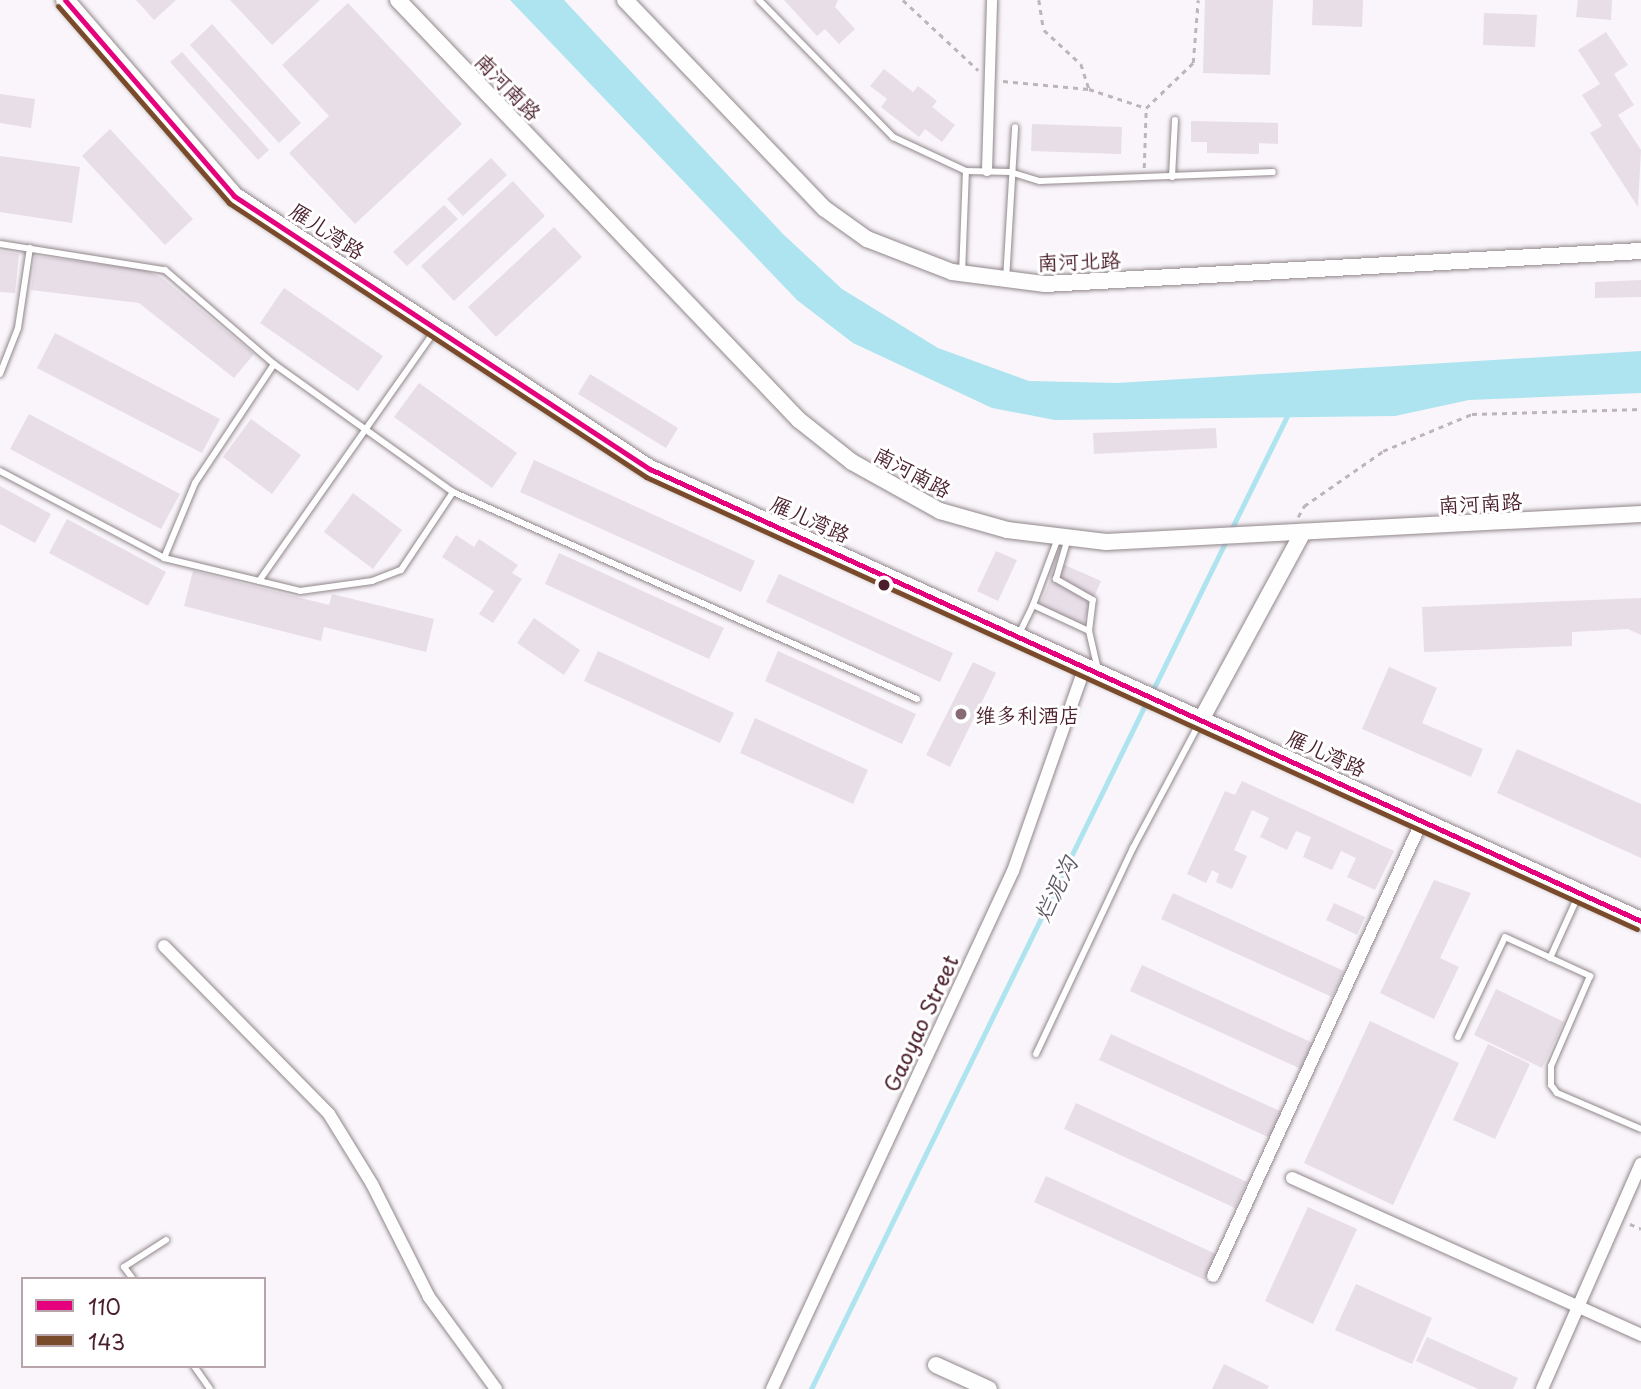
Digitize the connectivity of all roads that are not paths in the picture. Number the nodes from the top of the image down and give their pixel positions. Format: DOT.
graph roads {
  1 [pos="65,0"];
  2 [pos="398,0"];
  3 [pos="625,0"];
  4 [pos="759,0"];
  5 [pos="992,0"];
  6 [pos="1175,120"];
  7 [pos="1016,127"];
  8 [pos="966,170"];
  9 [pos="988,172"];
  10 [pos="1010,172"];
  11 [pos="1273,172"];
  12 [pos="1171,177"];
  13 [pos="0,244"];
  14 [pos="30,248"];
  15 [pos="1641,251"];
  16 [pos="962,274"];
  17 [pos="1006,281"];
  18 [pos="436,329"];
  19 [pos="274,364"];
  20 [pos="0,374"];
  21 [pos="367,428"];
  22 [pos="0,471"];
  23 [pos="453,492"];
  24 [pos="1641,514"];
  25 [pos="1296,532"];
  26 [pos="1063,537"];
  27 [pos="164,558"];
  28 [pos="259,581"];
  29 [pos="1033,604"];
  30 [pos="1089,631"];
  31 [pos="1018,637"];
  32 [pos="1092,671"];
  33 [pos="917,699"];
  34 [pos="1195,718"];
  35 [pos="1422,821"];
  36 [pos="1580,893"];
  37 [pos="1641,921"];
  38 [pos="164,946"];
  39 [pos="1550,958"];
  40 [pos="1458,1037"];
  41 [pos="1036,1054"];
  42 [pos="1641,1129"];
  43 [pos="1641,1164"];
  44 [pos="1292,1178"];
  45 [pos="166,1240"];
  46 [pos="1213,1276"];
  47 [pos="132,1277"];
  48 [pos="1578,1306"];
  49 [pos="1641,1335"];
  50 [pos="936,1366"];
  51 [pos="195,1368"];
  52 [pos="210,1389"];
  53 [pos="496,1389"];
  54 [pos="772,1389"];
  55 [pos="989,1389"];
  56 [pos="1542,1389"];
  1 -- 18 [label="main road, 雁儿湾路"];
  2 -- 26 [label="street, 南河南路"];
  3 -- 16 [label="street, 南河北路"];
  4 -- 8 [label="lane"];
  5 -- 9 [label="street"];
  6 -- 12 [label="lane"];
  7 -- 10 [label="lane"];
  8 -- 9 [label="lane"];
  8 -- 16 [label="lane"];
  9 -- 10 [label="lane"];
  10 -- 12 [label="lane"];
  10 -- 17 [label="lane"];
  11 -- 12 [label="lane"];
  13 -- 14 [label="lane"];
  14 -- 19 [label="lane"];
  14 -- 20 [label="lane"];
  15 -- 17 [label="street, 南河北路"];
  16 -- 17 [label="street, 南河北路"];
  18 -- 21 [label="lane"];
  18 -- 31 [label="main road, 雁儿湾路"];
  19 -- 21 [label="lane"];
  19 -- 27 [label="lane"];
  21 -- 23 [label="lane"];
  21 -- 28 [label="lane"];
  22 -- 27 [label="lane"];
  23 -- 28 [label="lane"];
  23 -- 33 [label="lane"];
  24 -- 25 [label="street, 南河南路"];
  25 -- 26 [label="street, 南河南路"];
  25 -- 34 [label="street"];
  26 -- 29 [label="lane"];
  26 -- 30 [label="lane"];
  27 -- 28 [label="lane"];
  29 -- 30 [label="lane"];
  29 -- 31 [label="lane"];
  30 -- 32 [label="lane"];
  31 -- 32 [label="main road, 雁儿湾路"];
  32 -- 34 [label="main road, 雁儿湾路"];
  32 -- 54 [label="street, Gaoyao Street"];
  34 -- 35 [label="main road, 雁儿湾路"];
  34 -- 41 [label="lane"];
  35 -- 36 [label="main road, 雁儿湾路"];
  35 -- 46 [label="street"];
  36 -- 37 [label="main road, 雁儿湾路"];
  36 -- 39 [label="lane"];
  38 -- 53 [label="street"];
  39 -- 40 [label="lane"];
  39 -- 42 [label="lane"];
  43 -- 48 [label="street"];
  44 -- 48 [label="street"];
  45 -- 47 [label="lane"];
  48 -- 49 [label="street"];
  48 -- 56 [label="street"];
  50 -- 55 [label="street"];
  51 -- 52 [label="lane"];
}
